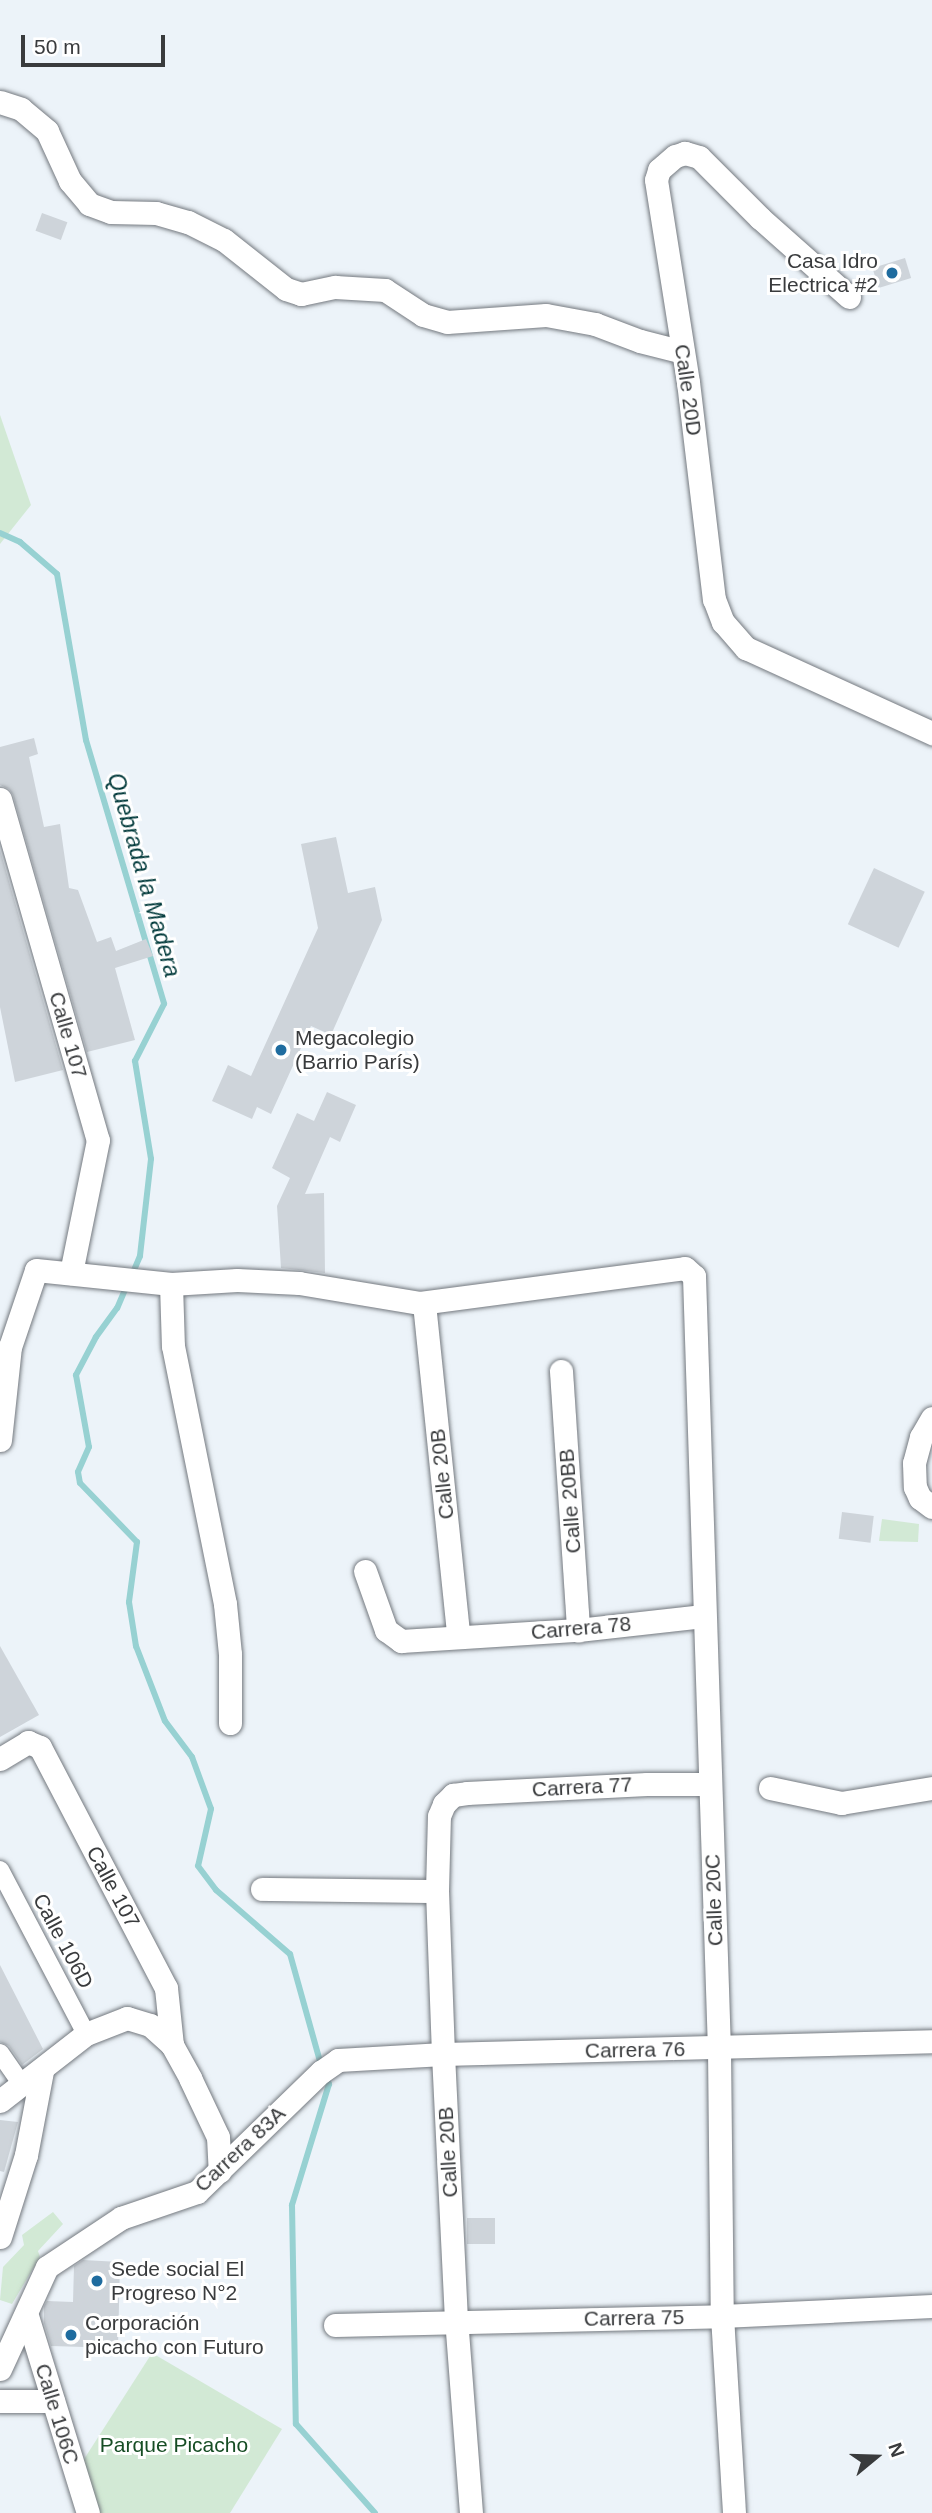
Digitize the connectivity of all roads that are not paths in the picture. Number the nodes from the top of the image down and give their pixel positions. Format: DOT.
graph roads {
  1 [pos="0,102"];
  2 [pos="849,297"];
  3 [pos="683,352"];
  4 [pos="932,733"];
  5 [pos="0,799"];
  6 [pos="72,1273"];
  7 [pos="171,1284"];
  8 [pos="425,1313"];
  9 [pos="561,1371"];
  10 [pos="932,1418"];
  11 [pos="0,1440"];
  12 [pos="932,1507"];
  13 [pos="365,1572"];
  14 [pos="703,1616"];
  15 [pos="578,1630"];
  16 [pos="458,1635"];
  17 [pos="230,1723"];
  18 [pos="0,1759"];
  19 [pos="710,1784"];
  20 [pos="770,1788"];
  21 [pos="932,1788"];
  22 [pos="453,1796"];
  23 [pos="0,1870"];
  24 [pos="262,1889"];
  25 [pos="437,1891"];
  26 [pos="86,2034"];
  27 [pos="932,2041"];
  28 [pos="172,2045"];
  29 [pos="719,2049"];
  30 [pos="0,2053"];
  31 [pos="443,2053"];
  32 [pos="329,2066"];
  33 [pos="41,2071"];
  34 [pos="23,2086"];
  35 [pos="0,2101"];
  36 [pos="220,2171"];
  37 [pos="2,2227"];
  38 [pos="932,2306"];
  39 [pos="27,2316"];
  40 [pos="722,2316"];
  41 [pos="456,2320"];
  42 [pos="335,2325"];
  43 [pos="0,2369"];
  44 [pos="0,2400"];
  45 [pos="53,2401"];
  46 [pos="88,2513"];
  47 [pos="471,2513"];
  48 [pos="734,2513"];
  1 -- 3 [label="street"];
  2 -- 3 [label="street, Calle 20D"];
  3 -- 4 [label="street, Calle 20D"];
  5 -- 6 [label="street, Calle 107"];
  6 -- 7 [label="street"];
  6 -- 11 [label="street"];
  7 -- 14 [label="street, Calle 20C"];
  7 -- 17 [label="street"];
  8 -- 16 [label="street, Calle 20B"];
  9 -- 15 [label="street, Calle 20BB"];
  10 -- 12 [label="street"];
  13 -- 16 [label="street, Carrera 78"];
  14 -- 15 [label="street, Carrera 78"];
  14 -- 19 [label="street, Calle 20C"];
  15 -- 16 [label="street, Carrera 78"];
  18 -- 28 [label="street, Calle 107"];
  19 -- 22 [label="street, Carrera 77"];
  19 -- 29 [label="street, Calle 20C"];
  20 -- 21 [label="street"];
  22 -- 25 [label="street, Calle 20B"];
  23 -- 26 [label="street, Calle 106D"];
  24 -- 25 [label="street"];
  25 -- 31 [label="street, Calle 20B"];
  26 -- 28 [label="street, Calle 107"];
  26 -- 33 [label="street"];
  27 -- 29 [label="street, Carrera 76"];
  28 -- 36 [label="street, Calle 107"];
  29 -- 31 [label="street, Carrera 76"];
  29 -- 40 [label="street, Calle 20C"];
  30 -- 34 [label="street"];
  31 -- 32 [label="street, Carrera 76"];
  31 -- 41 [label="street, Calle 20B"];
  32 -- 36 [label="street, Carrera 83A"];
  33 -- 34 [label="street"];
  33 -- 37 [label="street"];
  34 -- 35 [label="street"];
  36 -- 39 [label="street, Carrera 83A"];
  38 -- 40 [label="street, Carrera 75"];
  39 -- 43 [label="street, Carrera 83A"];
  39 -- 45 [label="street, Calle 106C"];
  40 -- 41 [label="street, Carrera 75"];
  40 -- 48 [label="street, Calle 20C"];
  41 -- 42 [label="street, Carrera 75"];
  41 -- 47 [label="street, Calle 20B"];
  44 -- 45 [label="street"];
  45 -- 46 [label="street, Calle 106C"];
}
